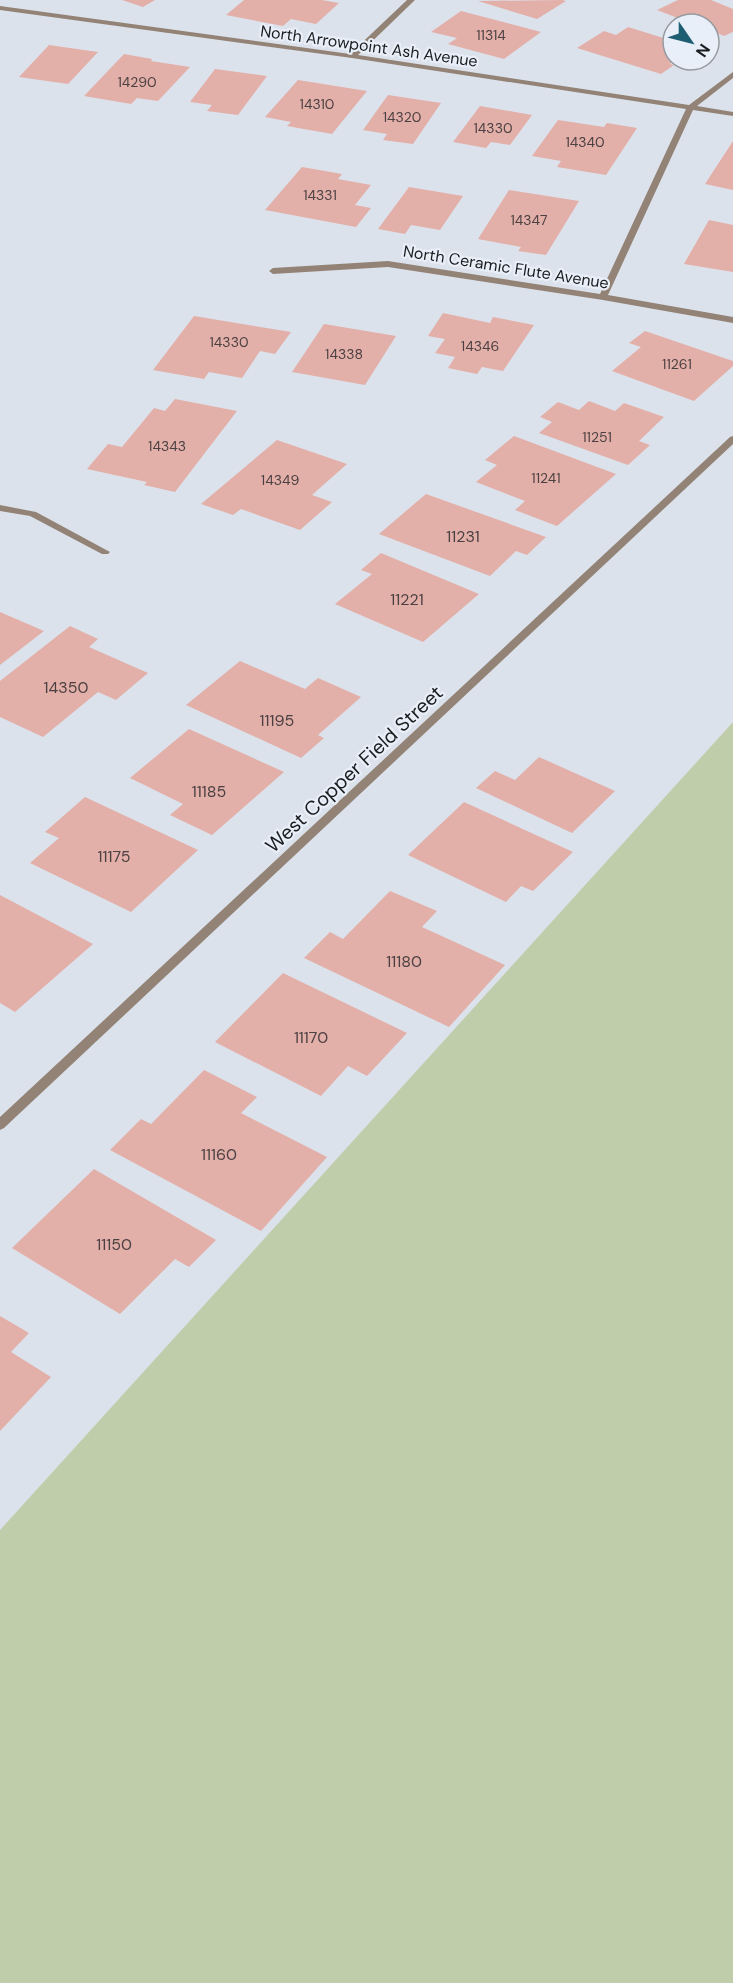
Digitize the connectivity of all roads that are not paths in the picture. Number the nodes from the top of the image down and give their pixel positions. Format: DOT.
graph roads {
  1 [pos="411,0"];
  2 [pos="0,8"];
  3 [pos="352,56"];
  4 [pos="733,74"];
  5 [pos="691,108"];
  6 [pos="733,114"];
  7 [pos="273,271"];
  8 [pos="603,297"];
  9 [pos="733,320"];
  10 [pos="733,439"];
  11 [pos="0,508"];
  12 [pos="105,552"];
  13 [pos="0,1125"];
  1 -- 3 [label="street"];
  2 -- 3 [label="street, North Arrowpoint Ash Avenue"];
  3 -- 5 [label="street, North Arrowpoint Ash Avenue"];
  4 -- 5 [label="street"];
  5 -- 6 [label="street, North Arrowpoint Ash Avenue"];
  5 -- 8 [label="street"];
  7 -- 8 [label="street, North Ceramic Flute Avenue"];
  8 -- 9 [label="street, North Ceramic Flute Avenue"];
  10 -- 13 [label="street, West Copper Field Street"];
  11 -- 12 [label="street"];
}
